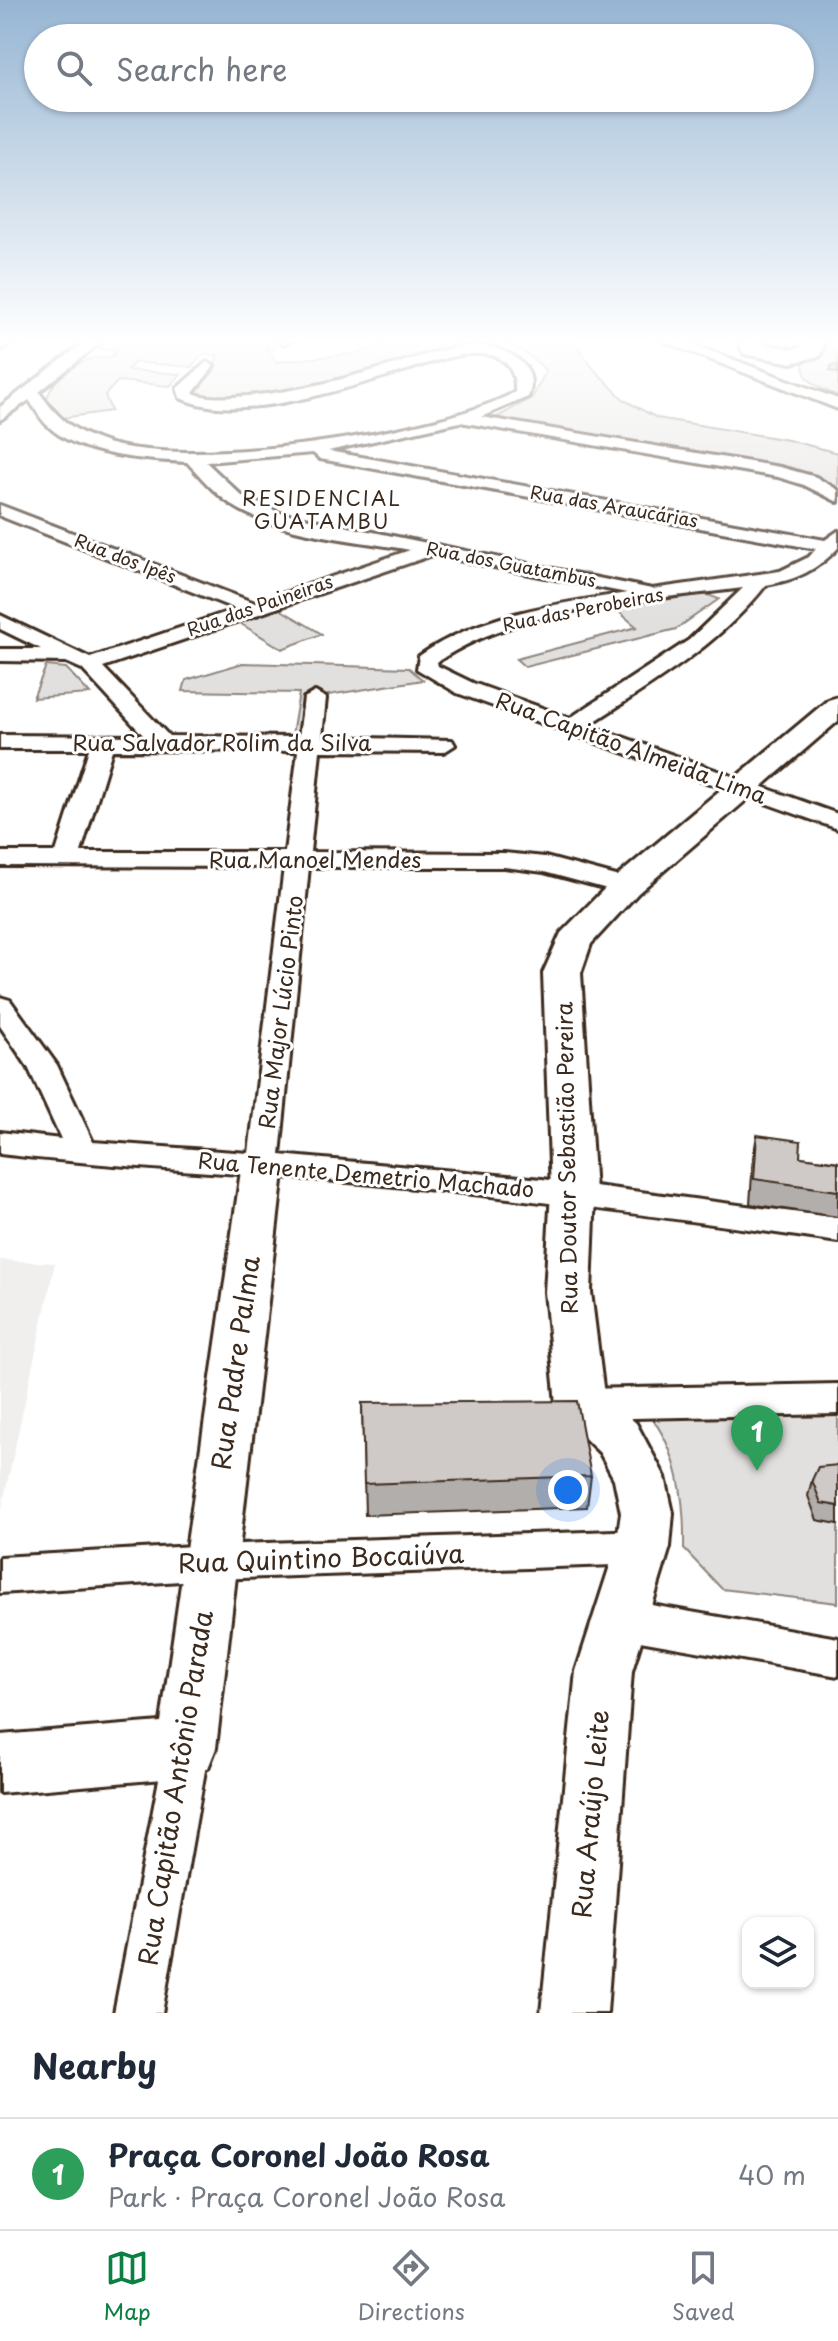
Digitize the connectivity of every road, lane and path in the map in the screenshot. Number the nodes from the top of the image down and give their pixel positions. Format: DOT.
graph roads {
  1 [pos="66,432"];
  2 [pos="392,432"];
  3 [pos="540,432"];
  4 [pos="304,451"];
  5 [pos="193,458"];
  6 [pos="838,497"];
  7 [pos="0,510"];
  8 [pos="834,541"];
  9 [pos="432,549"];
  10 [pos="759,581"];
  11 [pos="661,594"];
  12 [pos="251,608"];
  13 [pos="0,621"];
  14 [pos="0,645"];
  15 [pos="0,655"];
  16 [pos="81,660"];
  17 [pos="428,669"];
  18 [pos="315,698"];
  19 [pos="837,708"];
  20 [pos="571,727"];
  21 [pos="0,742"];
  22 [pos="103,742"];
  23 [pos="162,742"];
  24 [pos="311,744"];
  25 [pos="444,745"];
  26 [pos="742,787"];
  27 [pos="838,822"];
  28 [pos="0,859"];
  29 [pos="66,859"];
  30 [pos="299,860"];
  31 [pos="626,886"];
  32 [pos="0,1006"];
  33 [pos="0,1143"];
  34 [pos="83,1154"];
  35 [pos="263,1164"];
  36 [pos="573,1192"];
  37 [pos="838,1230"];
  38 [pos="838,1399"];
  39 [pos="581,1404"];
  40 [pos="643,1547"];
  41 [pos="211,1562"];
  42 [pos="0,1575"];
  43 [pos="623,1619"];
  44 [pos="838,1657"];
  45 [pos="187,1748"];
  46 [pos="0,1764"];
  47 [pos="138,2013"];
  48 [pos="574,2013"];
  1 -- 5 [label="street"];
  2 -- 4 [label="street"];
  3 -- 6 [label="street"];
  4 -- 5 [label="street"];
  4 -- 8 [label="street, Rua das Araucárias"];
  5 -- 9 [label="street, Rua dos Guatambus"];
  7 -- 12 [label="street, Rua dos Ipês"];
  8 -- 10 [label="street, Rua das Perobeiras"];
  9 -- 11 [label="street, Rua dos Guatambus"];
  9 -- 12 [label="street, Rua das Paineiras"];
  10 -- 11 [label="street, Rua das Perobeiras"];
  10 -- 20 [label="street"];
  11 -- 17 [label="street, Rua das Perobeiras"];
  12 -- 16 [label="street, Rua das Paineiras"];
  13 -- 14 [label="street"];
  13 -- 16 [label="street"];
  15 -- 16 [label="street"];
  16 -- 23 [label="street"];
  17 -- 20 [label="street, Rua Capitão Almeida Lima"];
  18 -- 24 [label="street, Rua Major Lúcio Pinto"];
  19 -- 26 [label="street, Rua Doutor Sebastião Pereira"];
  20 -- 26 [label="street, Rua Capitão Almeida Lima"];
  21 -- 22 [label="street, Rua Salvador Rolim da Silva"];
  22 -- 23 [label="street, Rua Salvador Rolim da Silva"];
  22 -- 29 [label="street"];
  23 -- 24 [label="street, Rua Salvador Rolim da Silva"];
  24 -- 25 [label="street, Rua Salvador Rolim da Silva"];
  24 -- 30 [label="street, Rua Major Lúcio Pinto"];
  26 -- 27 [label="street, Rua Capitão Almeida Lima"];
  26 -- 31 [label="street, Rua Doutor Sebastião Pereira"];
  28 -- 29 [label="street, Rua Manoel Mendes"];
  29 -- 30 [label="street, Rua Manoel Mendes"];
  30 -- 31 [label="street, Rua Manoel Mendes"];
  30 -- 35 [label="street, Rua Major Lúcio Pinto"];
  31 -- 36 [label="street, Rua Doutor Sebastião Pereira"];
  32 -- 34 [label="street"];
  33 -- 34 [label="street, Rua Tenente Demetrio Machado"];
  34 -- 35 [label="street, Rua Tenente Demetrio Machado"];
  35 -- 36 [label="street, Rua Tenente Demetrio Machado"];
  35 -- 41 [label="street, Rua Padre Palma"];
  36 -- 37 [label="street, Rua Tenente Demetrio Machado"];
  36 -- 39 [label="street, Rua Doutor Sebastião Pereira"];
  38 -- 39 [label="street"];
  39 -- 40 [label="street, Rua Araújo Leite"];
  40 -- 41 [label="street, Rua Quintino Bocaiúva"];
  40 -- 43 [label="street, Rua Araújo Leite"];
  41 -- 42 [label="street, Rua Quintino Bocaiúva"];
  41 -- 45 [label="street, Rua Capitão Antônio Parada"];
  43 -- 44 [label="street"];
  43 -- 48 [label="street, Rua Araújo Leite"];
  45 -- 46 [label="street"];
  45 -- 47 [label="street, Rua Capitão Antônio Parada"];
}
